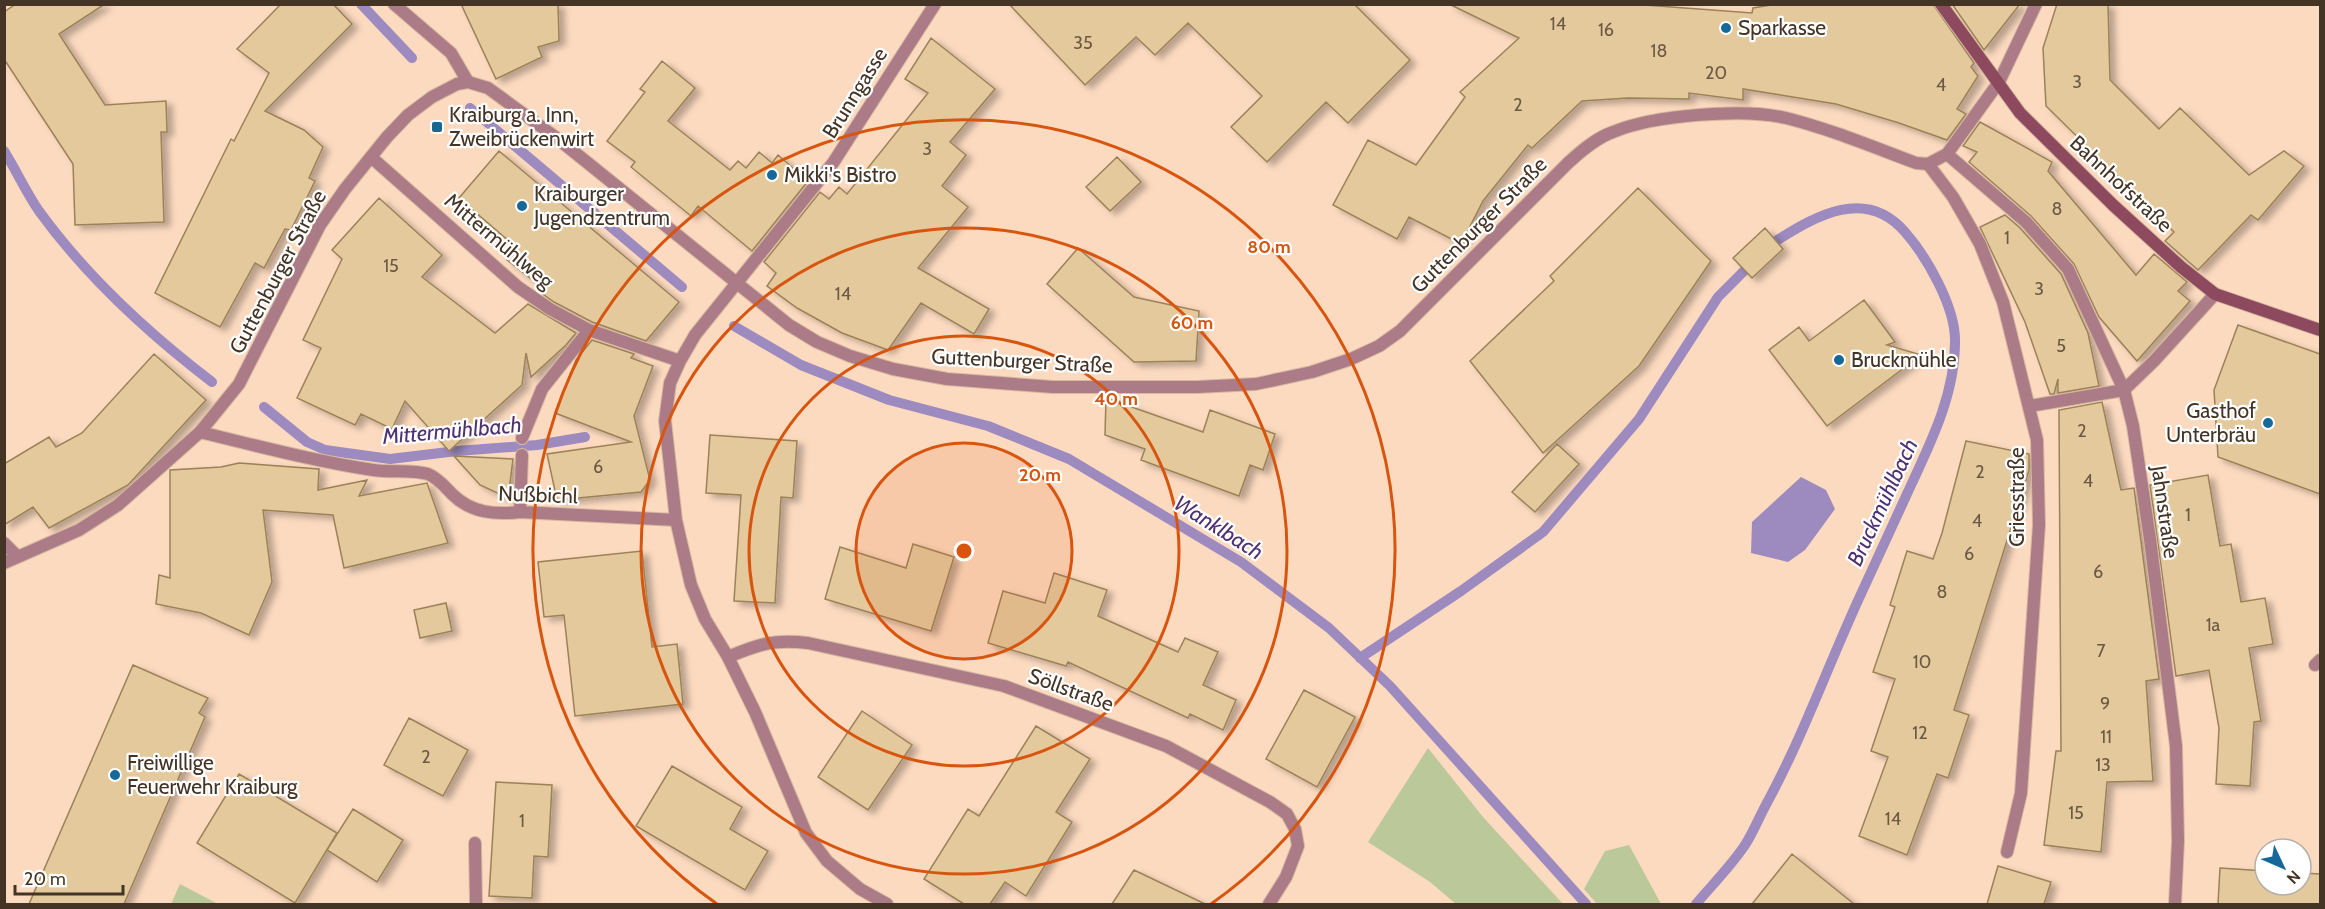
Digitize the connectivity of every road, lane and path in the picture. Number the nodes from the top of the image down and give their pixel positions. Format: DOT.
graph roads {
  1 [pos="394,4"];
  2 [pos="935,4"];
  3 [pos="1941,4"];
  4 [pos="2036,4"];
  5 [pos="468,82"];
  6 [pos="1999,82"];
  7 [pos="1947,154"];
  8 [pos="371,157"];
  9 [pos="1928,164"];
  10 [pos="737,284"];
  11 [pos="2215,294"];
  12 [pos="590,330"];
  13 [pos="2320,330"];
  14 [pos="680,361"];
  15 [pos="2124,390"];
  16 [pos="2030,406"];
  17 [pos="200,432"];
  18 [pos="522,438"];
  19 [pos="522,455"];
  20 [pos="520,512"];
  21 [pos="676,520"];
  22 [pos="4,543"];
  23 [pos="17,556"];
  24 [pos="4,563"];
  25 [pos="728,657"];
  26 [pos="475,843"];
  27 [pos="2007,852"];
  28 [pos="476,904"];
  29 [pos="887,904"];
  30 [pos="1269,904"];
  31 [pos="2175,904"];
  1 -- 5 [label="street"];
  2 -- 10 [label="street, Brunngasse"];
  3 -- 6 [label="main road, Bahnhofstraße"];
  4 -- 6 [label="street"];
  5 -- 8 [label="street, Guttenburger Straße"];
  5 -- 10 [label="street, Guttenburger Straße"];
  6 -- 7 [label="street"];
  6 -- 11 [label="main road, Bahnhofstraße"];
  7 -- 9 [label="street"];
  7 -- 15 [label="street, Jahnstraße"];
  8 -- 12 [label="street, Mittermühlweg"];
  8 -- 17 [label="street, Guttenburger Straße"];
  9 -- 10 [label="street, Guttenburger Straße"];
  9 -- 16 [label="street, Griesstraße"];
  10 -- 14 [label="street"];
  11 -- 13 [label="main road, Bahnhofstraße"];
  11 -- 15 [label="street"];
  12 -- 14 [label="street, Mittermühlweg"];
  12 -- 18 [label="street"];
  14 -- 21 [label="street"];
  15 -- 16 [label="street"];
  15 -- 31 [label="street, Jahnstraße"];
  16 -- 27 [label="street, Griesstraße"];
  17 -- 20 [label="street, Nußbichl"];
  17 -- 23 [label="street, Guttenburger Straße"];
  19 -- 20 [label="street"];
  20 -- 21 [label="street, Nußbichl"];
  21 -- 25 [label="street"];
  22 -- 23 [label="street"];
  23 -- 24 [label="street, Guttenburger Straße"];
  25 -- 29 [label="street"];
  25 -- 30 [label="street, Söllstraße"];
  26 -- 28 [label="street"];
}
